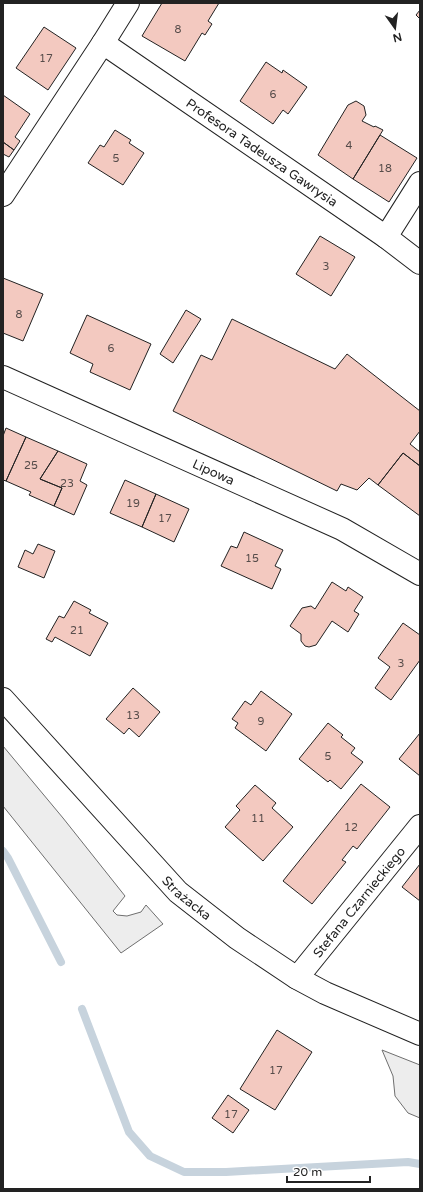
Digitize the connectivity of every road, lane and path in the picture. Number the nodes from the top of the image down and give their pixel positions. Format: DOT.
graph roads {
  1 [pos="128,3"];
  2 [pos="103,43"];
  3 [pos="420,183"];
  4 [pos="3,195"];
  5 [pos="386,237"];
  6 [pos="420,263"];
  7 [pos="3,377"];
  8 [pos="420,574"];
  9 [pos="3,699"];
  10 [pos="420,826"];
  11 [pos="297,978"];
  12 [pos="420,1034"];
  1 -- 2 [label="street"];
  2 -- 4 [label="street"];
  2 -- 5 [label="street, Profesora Tadeusza Gawrysia"];
  3 -- 5 [label="street"];
  5 -- 6 [label="street, Profesora Tadeusza Gawrysia"];
  7 -- 8 [label="street, Lipowa"];
  9 -- 11 [label="street, Strażacka"];
  10 -- 11 [label="street, Stefana Czarnieckiego"];
  11 -- 12 [label="street, Strażacka"];
}
